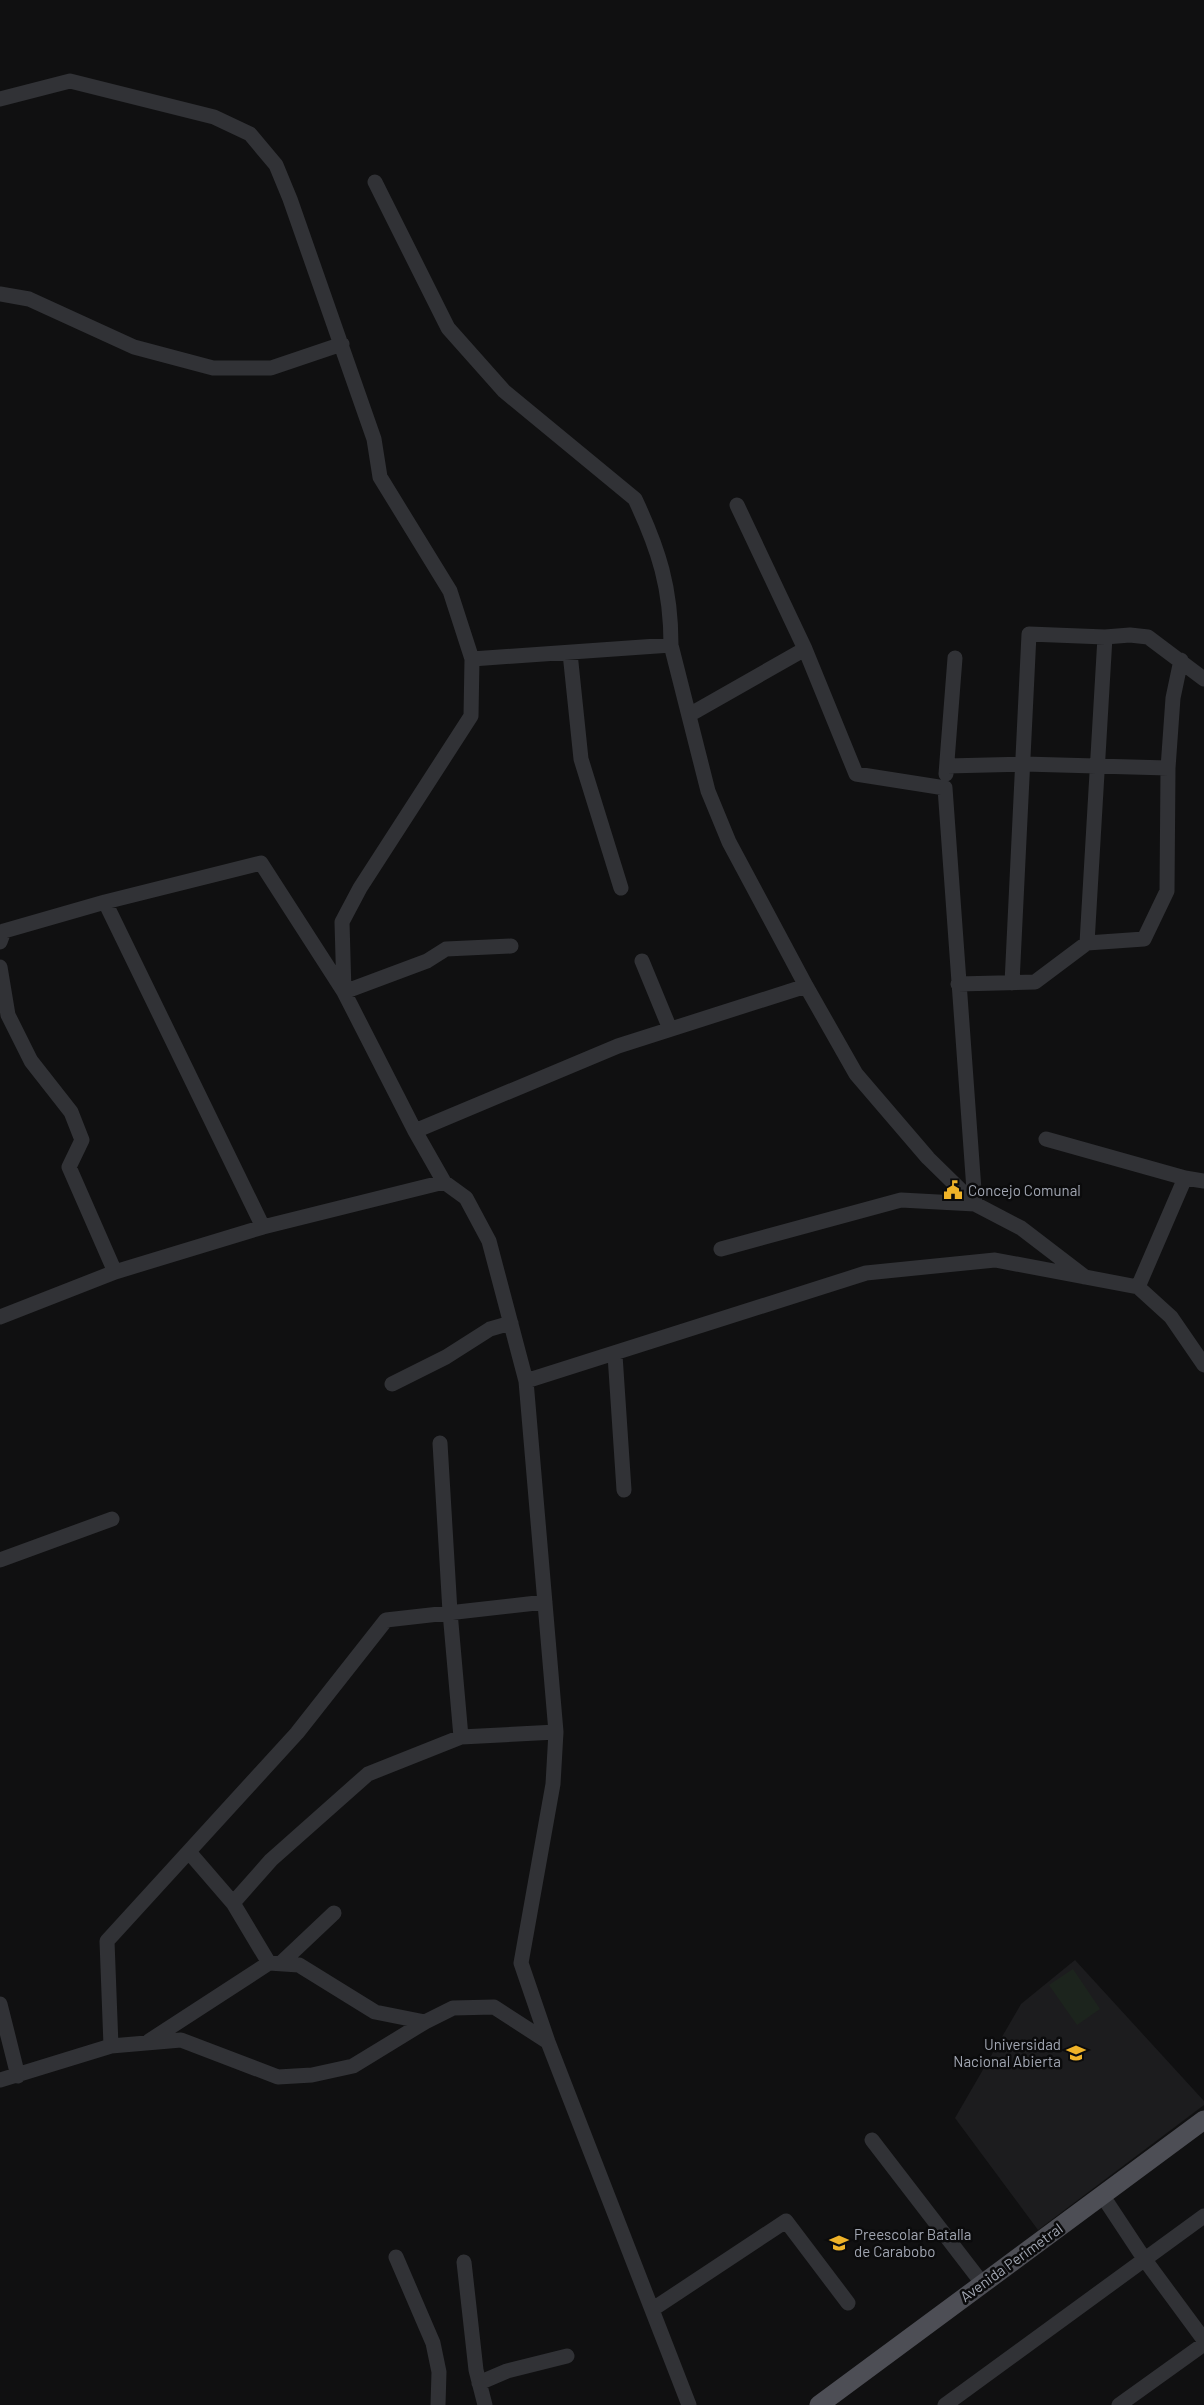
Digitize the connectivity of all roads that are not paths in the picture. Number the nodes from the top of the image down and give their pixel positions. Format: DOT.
graph roads {
  1 [pos="0,99"];
  2 [pos="376,182"];
  3 [pos="0,294"];
  4 [pos="342,344"];
  5 [pos="737,505"];
  6 [pos="1105,637"];
  7 [pos="671,645"];
  8 [pos="805,649"];
  9 [pos="570,653"];
  10 [pos="955,658"];
  11 [pos="472,659"];
  12 [pos="1181,660"];
  13 [pos="1202,672"];
  14 [pos="689,715"];
  15 [pos="1024,764"];
  16 [pos="947,766"];
  17 [pos="1098,766"];
  18 [pos="1168,768"];
  19 [pos="944,788"];
  20 [pos="620,888"];
  21 [pos="105,902"];
  22 [pos="0,942"];
  23 [pos="1087,943"];
  24 [pos="511,946"];
  25 [pos="642,961"];
  26 [pos="0,967"];
  27 [pos="1012,983"];
  28 [pos="958,984"];
  29 [pos="806,986"];
  30 [pos="344,992"];
  31 [pos="670,1029"];
  32 [pos="415,1131"];
  33 [pos="1046,1139"];
  34 [pos="1185,1178"];
  35 [pos="1204,1181"];
  36 [pos="444,1182"];
  37 [pos="975,1204"];
  38 [pos="262,1227"];
  39 [pos="721,1249"];
  40 [pos="115,1272"];
  41 [pos="1085,1276"];
  42 [pos="1138,1287"];
  43 [pos="0,1317"];
  44 [pos="511,1323"];
  45 [pos="615,1355"];
  46 [pos="1204,1365"];
  47 [pos="526,1381"];
  48 [pos="392,1384"];
  49 [pos="440,1443"];
  50 [pos="624,1490"];
  51 [pos="112,1519"];
  52 [pos="0,1560"];
  53 [pos="545,1602"];
  54 [pos="450,1612"];
  55 [pos="556,1732"];
  56 [pos="461,1737"];
  57 [pos="189,1852"];
  58 [pos="233,1903"];
  59 [pos="334,1913"];
  60 [pos="274,1963"];
  61 [pos="0,2004"];
  62 [pos="425,2022"];
  63 [pos="548,2042"];
  64 [pos="147,2043"];
  65 [pos="111,2046"];
  66 [pos="18,2076"];
  67 [pos="0,2080"];
  68 [pos="1204,2120"];
  69 [pos="1204,2133"];
  70 [pos="872,2140"];
  71 [pos="1108,2204"];
  72 [pos="1204,2216"];
  73 [pos="396,2257"];
  74 [pos="1145,2260"];
  75 [pos="464,2262"];
  76 [pos="982,2283"];
  77 [pos="848,2303"];
  78 [pos="653,2310"];
  79 [pos="1204,2340"];
  80 [pos="1204,2344"];
  81 [pos="567,2356"];
  82 [pos="479,2382"];
  83 [pos="951,2403"];
  84 [pos="438,2405"];
  85 [pos="485,2405"];
  86 [pos="689,2405"];
  87 [pos="819,2405"];
  88 [pos="839,2405"];
  89 [pos="1119,2405"];
  1 -- 4 [label="street"];
  2 -- 7 [label="street"];
  3 -- 4 [label="street"];
  4 -- 11 [label="street"];
  5 -- 8 [label="street"];
  6 -- 12 [label="street"];
  6 -- 15 [label="street"];
  6 -- 17 [label="street"];
  7 -- 9 [label="street"];
  7 -- 14 [label="street"];
  8 -- 14 [label="street"];
  8 -- 19 [label="street"];
  9 -- 11 [label="street"];
  9 -- 20 [label="street"];
  10 -- 16 [label="street"];
  11 -- 30 [label="street"];
  12 -- 13 [label="street"];
  12 -- 18 [label="street"];
  14 -- 29 [label="street"];
  15 -- 16 [label="street"];
  15 -- 17 [label="street"];
  15 -- 27 [label="street"];
  16 -- 19 [label="street"];
  17 -- 18 [label="street"];
  17 -- 23 [label="street"];
  18 -- 23 [label="street"];
  19 -- 28 [label="street"];
  21 -- 22 [label="street"];
  21 -- 30 [label="street"];
  21 -- 38 [label="street"];
  23 -- 27 [label="street"];
  24 -- 30 [label="street"];
  25 -- 31 [label="street"];
  26 -- 40 [label="street"];
  27 -- 28 [label="street"];
  28 -- 37 [label="street"];
  29 -- 31 [label="street"];
  29 -- 37 [label="street"];
  30 -- 32 [label="street"];
  31 -- 32 [label="street"];
  32 -- 36 [label="street"];
  33 -- 34 [label="street"];
  34 -- 35 [label="street"];
  34 -- 42 [label="street"];
  36 -- 38 [label="street"];
  36 -- 44 [label="street"];
  37 -- 39 [label="street"];
  37 -- 41 [label="street"];
  38 -- 40 [label="street"];
  40 -- 43 [label="street"];
  41 -- 42 [label="street"];
  41 -- 45 [label="street"];
  42 -- 46 [label="street"];
  44 -- 47 [label="street"];
  44 -- 48 [label="street"];
  45 -- 47 [label="street"];
  45 -- 50 [label="street"];
  47 -- 53 [label="street"];
  49 -- 54 [label="street"];
  51 -- 52 [label="street"];
  53 -- 54 [label="street"];
  53 -- 55 [label="street"];
  54 -- 56 [label="street"];
  54 -- 57 [label="street"];
  55 -- 56 [label="street"];
  55 -- 63 [label="street"];
  56 -- 58 [label="street"];
  57 -- 58 [label="street"];
  57 -- 65 [label="street"];
  58 -- 60 [label="street"];
  59 -- 60 [label="street"];
  60 -- 62 [label="street"];
  60 -- 64 [label="street"];
  61 -- 66 [label="street"];
  62 -- 63 [label="street"];
  62 -- 64 [label="street"];
  63 -- 78 [label="street"];
  64 -- 65 [label="street"];
  65 -- 66 [label="street"];
  66 -- 67 [label="street"];
  68 -- 76 [label="main road, Avenida Perimetral"];
  69 -- 71 [label="main road, Avenida Perimetral"];
  70 -- 76 [label="street"];
  71 -- 74 [label="street"];
  71 -- 88 [label="main road, Avenida Perimetral"];
  72 -- 74 [label="street"];
  73 -- 84 [label="street"];
  74 -- 79 [label="street"];
  74 -- 83 [label="street"];
  75 -- 82 [label="street"];
  76 -- 87 [label="main road, Avenida Perimetral"];
  77 -- 78 [label="street"];
  78 -- 86 [label="street"];
  80 -- 89 [label="street"];
  81 -- 82 [label="street"];
  82 -- 85 [label="street"];
}
